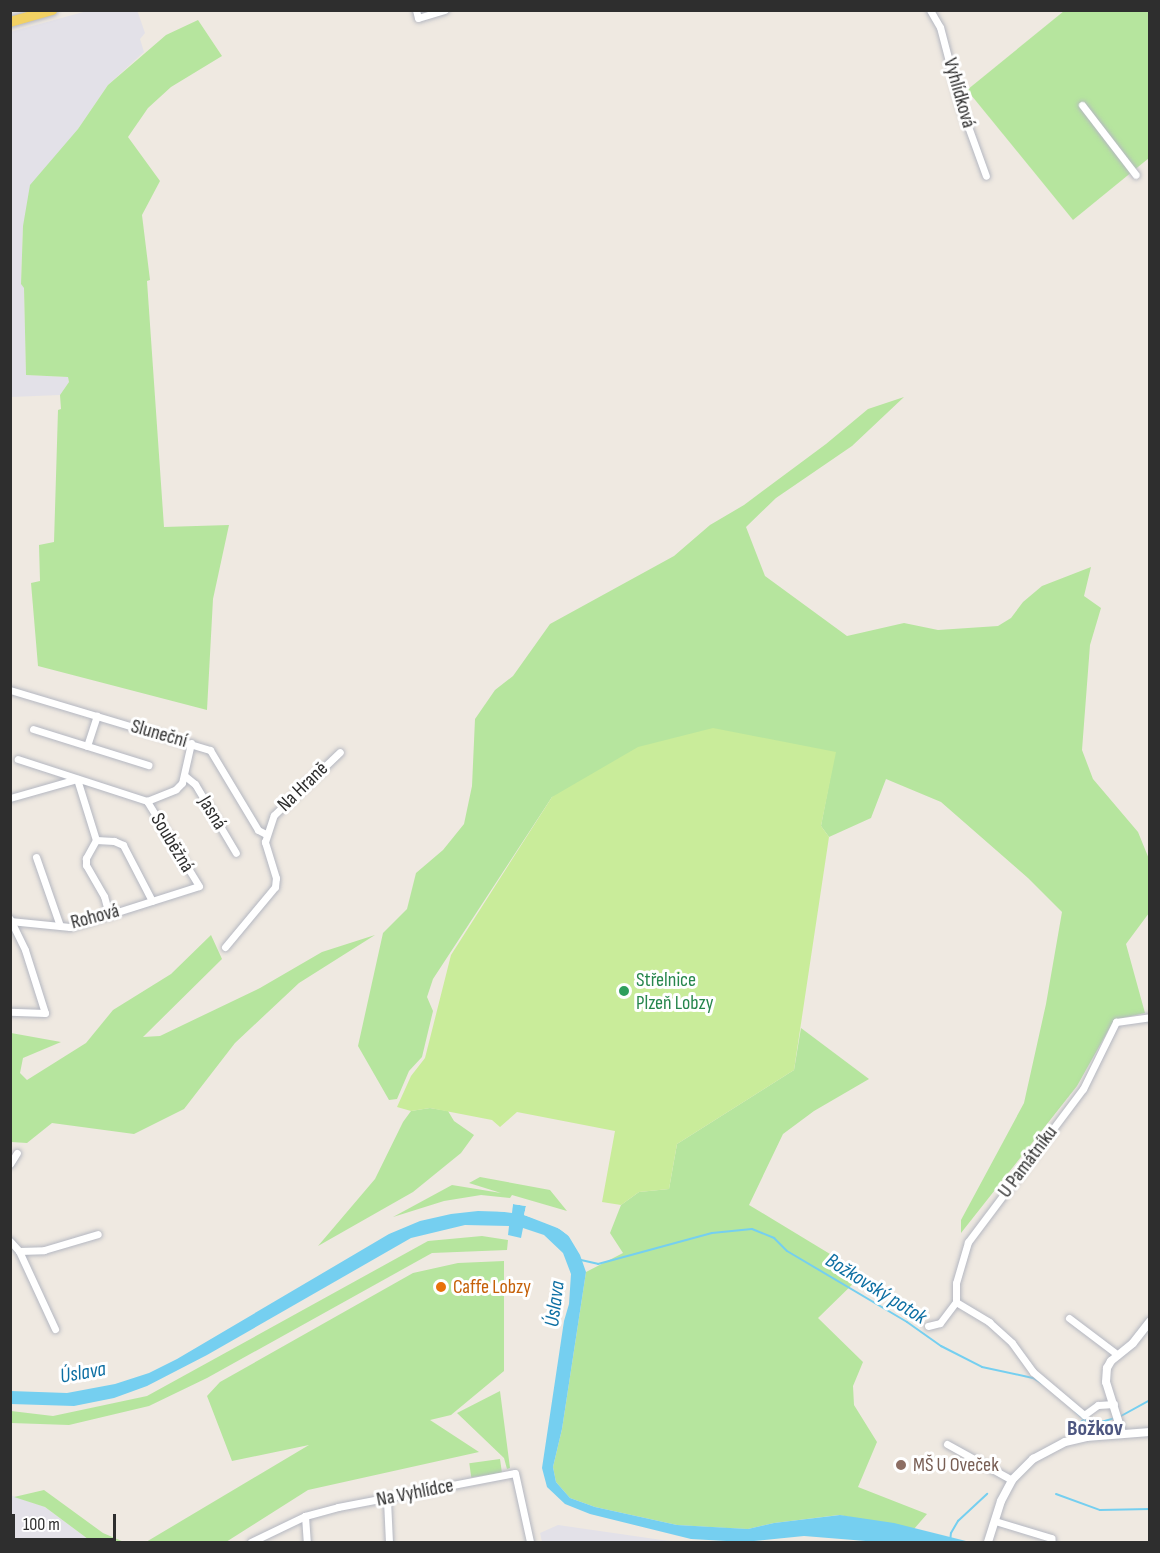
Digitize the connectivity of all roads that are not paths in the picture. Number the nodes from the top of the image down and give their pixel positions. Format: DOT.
graph roads {
  1 [pos="52,10"];
  2 [pos="416,10"];
  3 [pos="445,10"];
  4 [pos="930,10"];
  5 [pos="10,22"];
  6 [pos="1082,105"];
  7 [pos="1136,175"];
  8 [pos="986,176"];
  9 [pos="10,690"];
  10 [pos="97,716"];
  11 [pos="33,729"];
  12 [pos="190,743"];
  13 [pos="87,746"];
  14 [pos="340,752"];
  15 [pos="18,759"];
  16 [pos="148,765"];
  17 [pos="185,776"];
  18 [pos="77,779"];
  19 [pos="10,798"];
  20 [pos="147,801"];
  21 [pos="266,834"];
  22 [pos="96,840"];
  23 [pos="236,853"];
  24 [pos="36,857"];
  25 [pos="199,886"];
  26 [pos="152,901"];
  27 [pos="110,915"];
  28 [pos="11,920"];
  29 [pos="60,926"];
  30 [pos="225,947"];
  31 [pos="10,1012"];
  32 [pos="1149,1017"];
  33 [pos="17,1153"];
  34 [pos="10,1164"];
  35 [pos="98,1234"];
  36 [pos="10,1241"];
  37 [pos="19,1251"];
  38 [pos="956,1302"];
  39 [pos="1069,1318"];
  40 [pos="1149,1321"];
  41 [pos="928,1326"];
  42 [pos="55,1329"];
  43 [pos="1138,1338"];
  44 [pos="1149,1339"];
  45 [pos="1118,1355"];
  46 [pos="1115,1408"];
  47 [pos="1122,1434"];
  48 [pos="1148,1434"];
  49 [pos="947,1444"];
  50 [pos="1012,1480"];
  51 [pos="387,1500"];
  52 [pos="305,1516"];
  53 [pos="994,1522"];
  54 [pos="251,1542"];
  55 [pos="307,1542"];
  56 [pos="389,1542"];
  57 [pos="530,1542"];
  58 [pos="988,1542"];
  59 [pos="1052,1542"];
  1 -- 5 [label="main road"];
  2 -- 3 [label="street"];
  4 -- 8 [label="street, Vyhlídková"];
  6 -- 7 [label="street"];
  9 -- 10 [label="street, Sluneční"];
  10 -- 12 [label="street, Sluneční"];
  10 -- 13 [label="street"];
  11 -- 13 [label="street"];
  12 -- 17 [label="street"];
  12 -- 21 [label="street, Sluneční"];
  13 -- 16 [label="street"];
  14 -- 21 [label="street, Na Hraně"];
  15 -- 18 [label="street, Souběžná"];
  17 -- 20 [label="street"];
  17 -- 23 [label="street, Jasná"];
  18 -- 19 [label="street"];
  18 -- 20 [label="street, Souběžná"];
  18 -- 22 [label="street"];
  20 -- 25 [label="street, Souběžná"];
  21 -- 30 [label="street, Na Hraně"];
  22 -- 26 [label="street"];
  22 -- 27 [label="street"];
  24 -- 29 [label="street, Rohová"];
  25 -- 26 [label="street, Rohová"];
  26 -- 27 [label="street, Rohová"];
  27 -- 29 [label="street, Rohová"];
  28 -- 29 [label="street"];
  28 -- 31 [label="street"];
  32 -- 38 [label="street, U Památníku"];
  33 -- 34 [label="street"];
  35 -- 37 [label="street"];
  36 -- 37 [label="street"];
  37 -- 42 [label="street"];
  38 -- 41 [label="street"];
  38 -- 46 [label="street"];
  39 -- 45 [label="street"];
  40 -- 43 [label="street"];
  43 -- 44 [label="street"];
  43 -- 45 [label="street"];
  45 -- 46 [label="street"];
  46 -- 47 [label="street"];
  47 -- 48 [label="street"];
  47 -- 50 [label="street"];
  49 -- 50 [label="street"];
  50 -- 53 [label="street"];
  51 -- 52 [label="street, Na Vyhlídce"];
  51 -- 56 [label="street"];
  51 -- 57 [label="street, Na Vyhlídce"];
  52 -- 54 [label="street, Na Vyhlídce"];
  52 -- 55 [label="street"];
  53 -- 58 [label="street"];
  53 -- 59 [label="street"];
}
